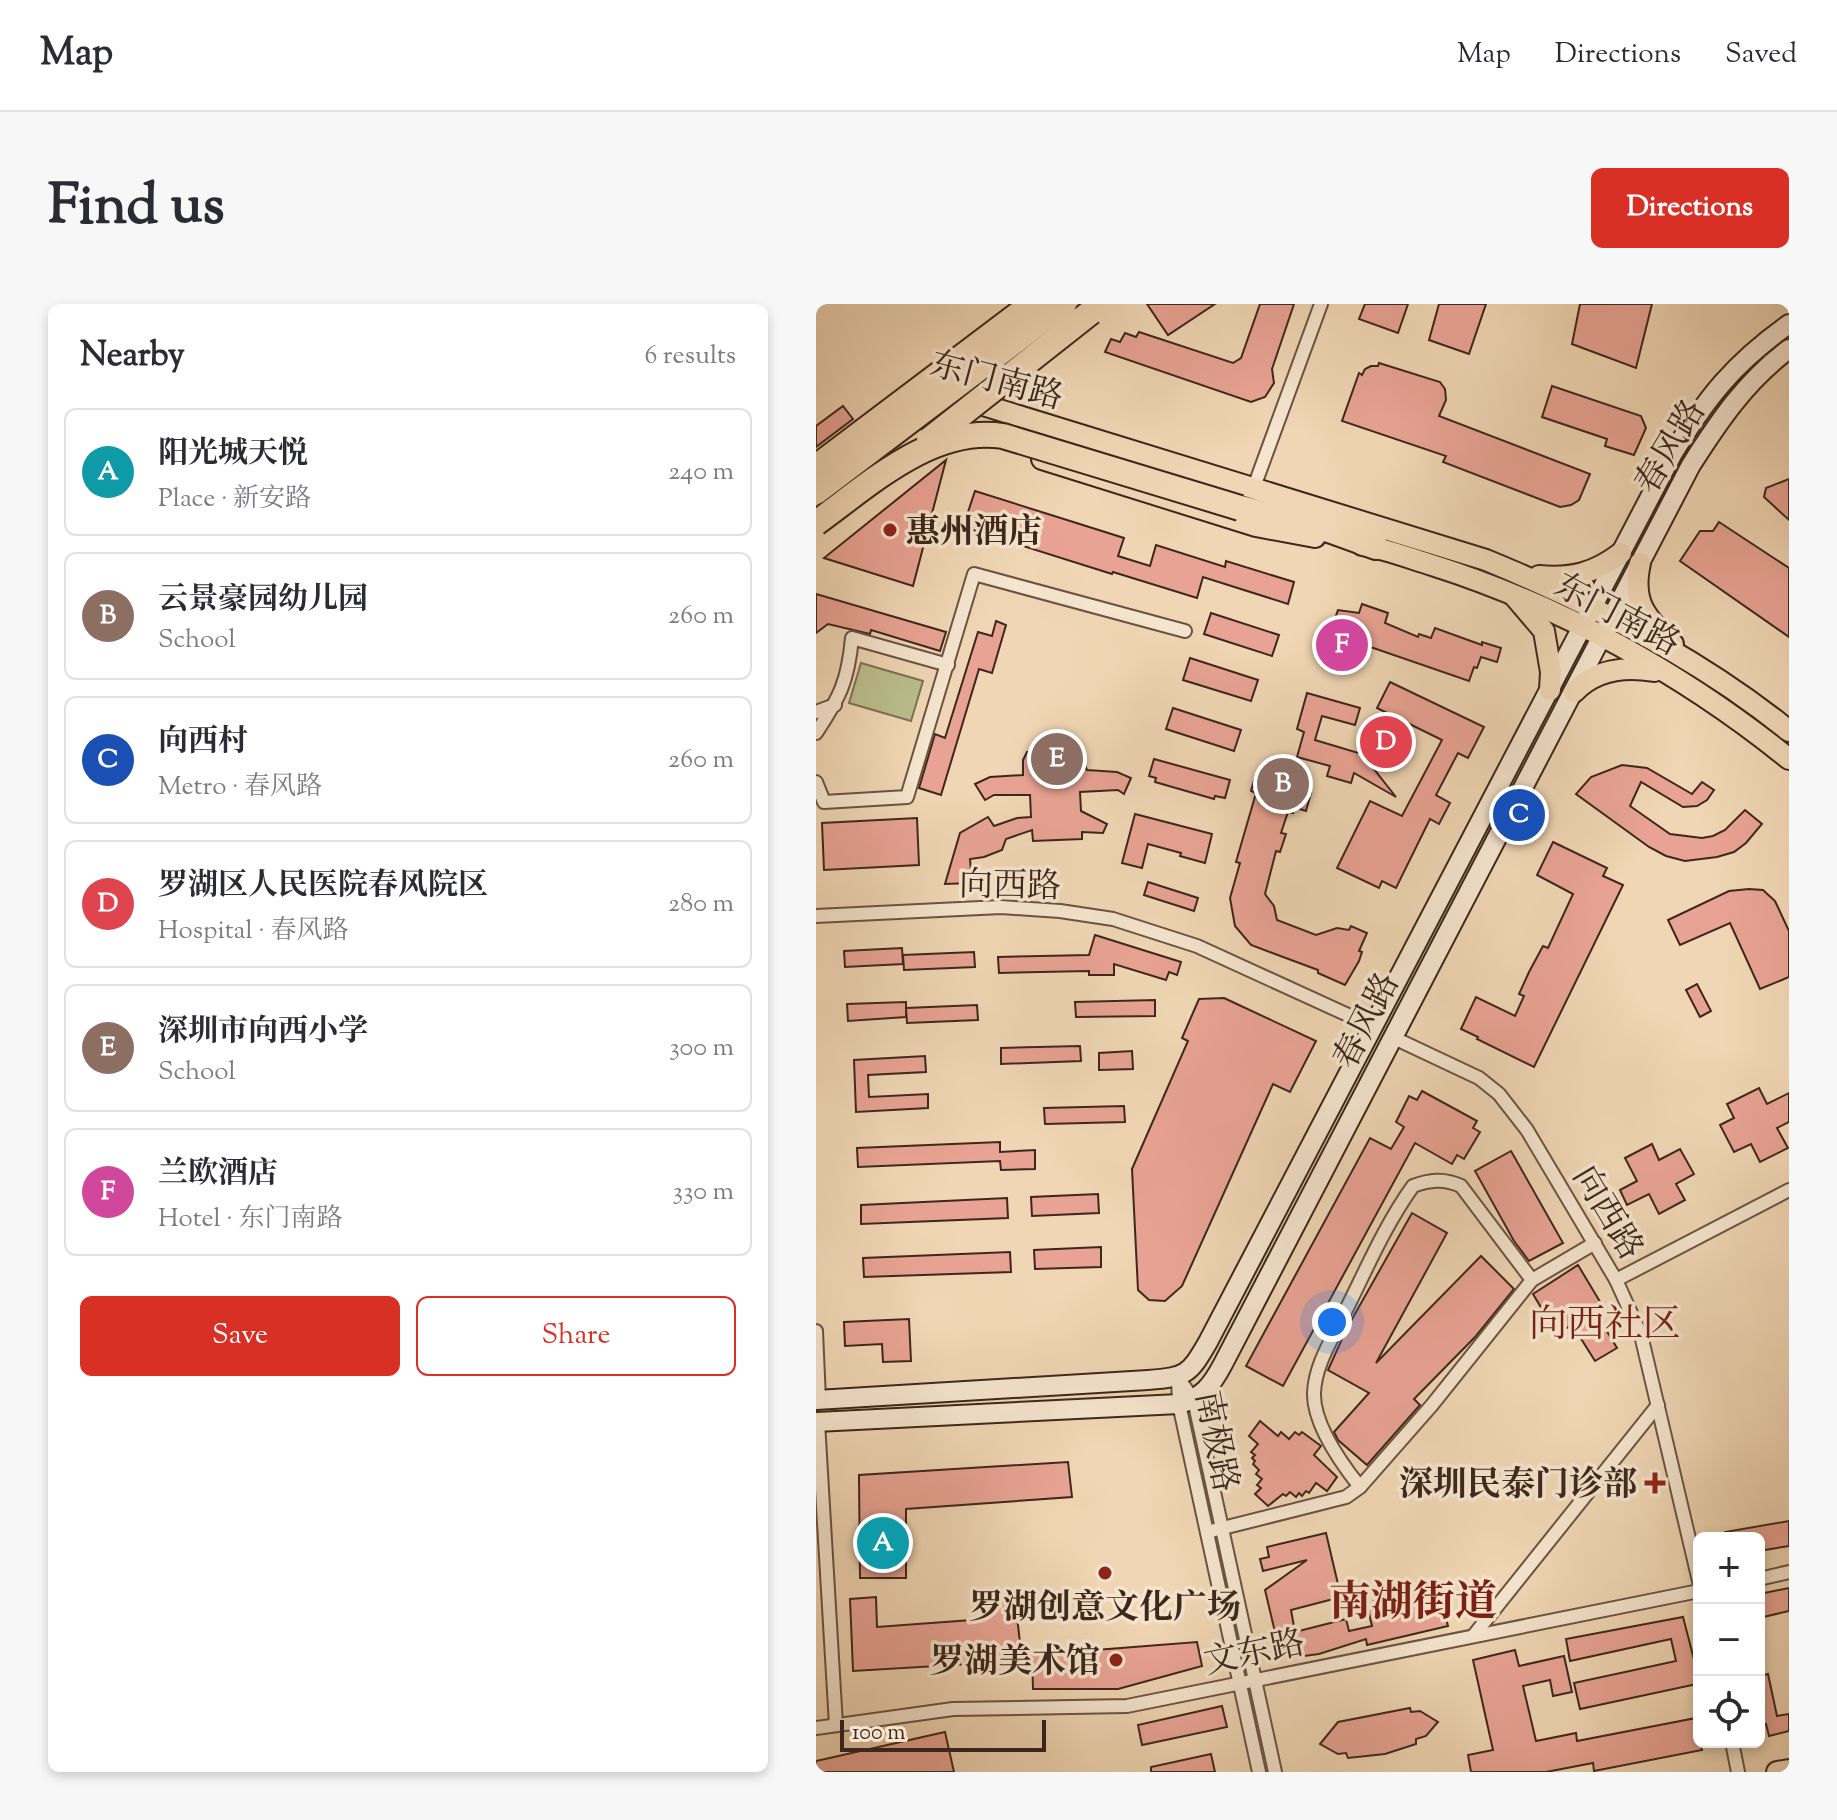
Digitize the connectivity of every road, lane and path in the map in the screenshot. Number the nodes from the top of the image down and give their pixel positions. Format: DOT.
graph roads {
  1 [pos="1015,304"];
  2 [pos="1032,304"];
  3 [pos="1064,304"];
  4 [pos="1321,304"];
  5 [pos="1092,307"];
  6 [pos="1789,324"];
  7 [pos="1789,349"];
  8 [pos="904,388"];
  9 [pos="964,389"];
  10 [pos="934,422"];
  11 [pos="816,454"];
  12 [pos="895,466"];
  13 [pos="816,467"];
  14 [pos="1254,487"];
  15 [pos="816,492"];
  16 [pos="816,512"];
  17 [pos="816,523"];
  18 [pos="1376,547"];
  19 [pos="1621,553"];
  20 [pos="1640,563"];
  21 [pos="1520,574"];
  22 [pos="1513,594"];
  23 [pos="1593,607"];
  24 [pos="1612,617"];
  25 [pos="1583,627"];
  26 [pos="1185,631"];
  27 [pos="1602,637"];
  28 [pos="948,665"];
  29 [pos="1696,666"];
  30 [pos="1664,672"];
  31 [pos="1550,690"];
  32 [pos="1574,692"];
  33 [pos="835,705"];
  34 [pos="816,712"];
  35 [pos="1789,731"];
  36 [pos="816,733"];
  37 [pos="1789,759"];
  38 [pos="816,782"];
  39 [pos="816,916"];
  40 [pos="1372,1026"];
  41 [pos="1392,1037"];
  42 [pos="1789,1191"];
  43 [pos="1595,1243"];
  44 [pos="1532,1280"];
  45 [pos="1616,1280"];
  46 [pos="816,1331"];
  47 [pos="1178,1378"];
  48 [pos="818,1400"];
  49 [pos="1186,1402"];
  50 [pos="1658,1405"];
  51 [pos="817,1422"];
  52 [pos="1360,1487"];
  53 [pos="1222,1528"];
  54 [pos="1207,1532"];
  55 [pos="1693,1555"];
  56 [pos="1789,1572"];
  57 [pos="1765,1578"];
  58 [pos="1693,1592"];
  59 [pos="1474,1635"];
  60 [pos="1256,1679"];
  61 [pos="1240,1682"];
  62 [pos="836,1725"];
  63 [pos="816,1728"];
  64 [pos="1733,1748"];
  65 [pos="1789,1770"];
  66 [pos="1259,1772"];
  67 [pos="1275,1772"];
  68 [pos="1738,1772"];
  69 [pos="1777,1772"];
  1 -- 8 [label="street"];
  2 -- 13 [label="highway, bridge"];
  3 -- 9 [label="highway, bridge"];
  4 -- 14 [label="street"];
  5 -- 9 [label="street"];
  5 -- 12 [label="highway, bridge"];
  6 -- 19 [label="street, 春风路"];
  7 -- 20 [label="street, 春风路"];
  8 -- 9 [label="main road, 东门南路"];
  8 -- 10 [label="main road, 东门南路"];
  8 -- 11 [label="main road"];
  9 -- 10 [label="main road"];
  9 -- 14 [label="main road, 东门南路"];
  9 -- 15 [label="highway, bridge"];
  9 -- 16 [label="highway, bridge"];
  10 -- 16 [label="main road"];
  10 -- 18 [label="main road, 东门南路"];
  12 -- 17 [label="highway, bridge"];
  12 -- 18 [label="highway, bridge"];
  14 -- 21 [label="main road, 东门南路"];
  18 -- 22 [label="main road, 东门南路"];
  19 -- 21 [label="main road"];
  19 -- 23 [label="street, 春风路"];
  20 -- 24 [label="street, 春风路"];
  20 -- 29 [label="main road"];
  21 -- 23 [label="main road, 东门南路"];
  22 -- 25 [label="main road, 东门南路"];
  22 -- 31 [label="main road"];
  23 -- 24 [label="main road, 东门南路"];
  23 -- 25 [label="street, 春风路"];
  24 -- 27 [label="street, 春风路"];
  24 -- 29 [label="main road, 东门南路"];
  25 -- 27 [label="main road, 东门南路"];
  25 -- 31 [label="street, 春风路"];
  26 -- 28 [label="street"];
  27 -- 30 [label="main road, 东门南路"];
  27 -- 32 [label="street, 春风路"];
  28 -- 33 [label="street"];
  28 -- 38 [label="street"];
  29 -- 35 [label="main road, 东门南路"];
  30 -- 32 [label="main road"];
  30 -- 37 [label="main road, 东门南路"];
  31 -- 40 [label="street, 春风路"];
  32 -- 41 [label="street, 春风路"];
  33 -- 34 [label="street"];
  33 -- 36 [label="street"];
  39 -- 40 [label="street, 向西路"];
  40 -- 47 [label="street, 春风路"];
  41 -- 43 [label="street, 向西路"];
  41 -- 49 [label="street, 春风路"];
  42 -- 45 [label="street"];
  43 -- 44 [label="street"];
  43 -- 45 [label="street, 向西路"];
  44 -- 52 [label="street"];
  44 -- 52 [label="street"];
  45 -- 50 [label="street, 向西路"];
  46 -- 48 [label="street"];
  47 -- 48 [label="street"];
  47 -- 49 [label="street, 南极路"];
  49 -- 51 [label="street"];
  49 -- 53 [label="street, 南极路"];
  49 -- 54 [label="street, 南极路"];
  50 -- 55 [label="street, 向西路"];
  50 -- 59 [label="street"];
  51 -- 62 [label="street"];
  52 -- 53 [label="street"];
  53 -- 54 [label="street"];
  53 -- 60 [label="street, 南极路"];
  54 -- 61 [label="street, 南极路"];
  56 -- 57 [label="street"];
  58 -- 59 [label="street, 文东路"];
  59 -- 60 [label="street, 文东路"];
  60 -- 61 [label="street, 文东路"];
  60 -- 67 [label="street, 南极路"];
  61 -- 62 [label="street, 文东路"];
  61 -- 66 [label="street, 南极路"];
  62 -- 63 [label="street, 文东路"];
  64 -- 68 [label="street"];
  65 -- 69 [label="main road"];
}
